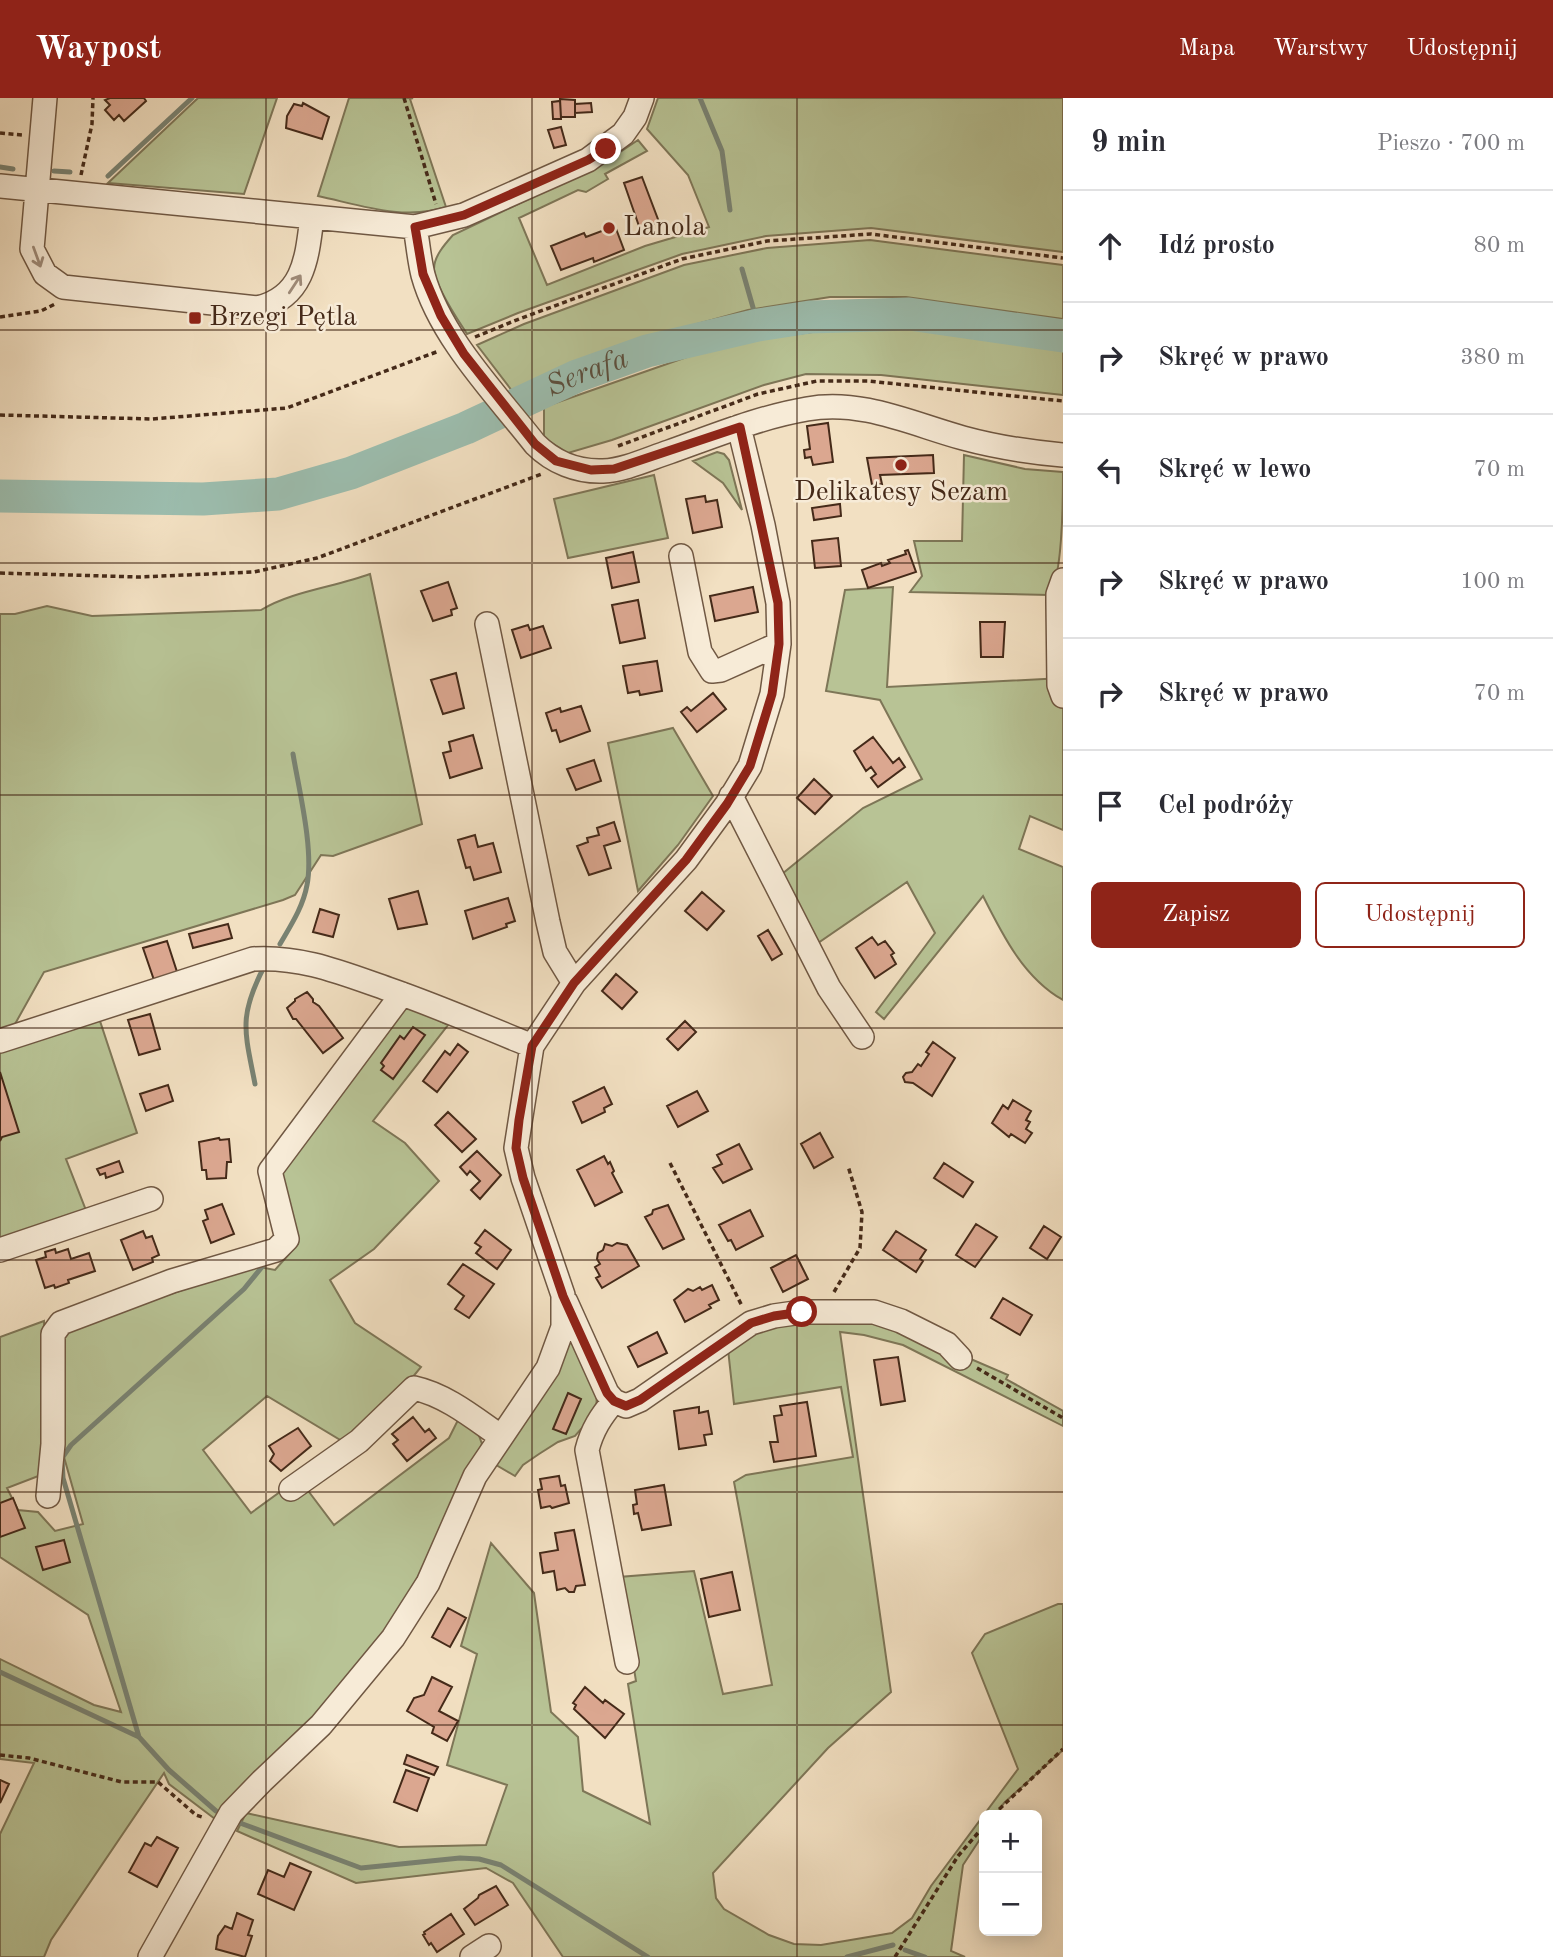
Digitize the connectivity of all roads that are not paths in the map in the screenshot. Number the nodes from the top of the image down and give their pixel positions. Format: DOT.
graph roads {
  1 [pos="46,98"];
  2 [pos="642,98"];
  3 [pos="0,186"];
  4 [pos="36,189"];
  5 [pos="312,217"];
  6 [pos="415,227"];
  7 [pos="740,427"];
  8 [pos="1063,455"];
  9 [pos="681,556"];
  10 [pos="1063,580"];
  11 [pos="487,624"];
  12 [pos="779,644"];
  13 [pos="1063,696"];
  14 [pos="732,796"];
  15 [pos="574,983"];
  16 [pos="402,994"];
  17 [pos="862,1037"];
  18 [pos="0,1041"];
  19 [pos="532,1046"];
  20 [pos="151,1199"];
  21 [pos="0,1250"];
  22 [pos="563,1296"];
  23 [pos="960,1358"];
  24 [pos="614,1401"];
  25 [pos="500,1436"];
  26 [pos="291,1489"];
  27 [pos="48,1496"];
  28 [pos="627,1662"];
  29 [pos="150,1957"];
  1 -- 4 [label="street"];
  2 -- 6 [label="street"];
  3 -- 4 [label="street"];
  4 -- 5 [label="street"];
  4 -- 5 [label="street, one-way"];
  5 -- 6 [label="street"];
  6 -- 7 [label="street"];
  7 -- 8 [label="street"];
  7 -- 12 [label="street"];
  9 -- 12 [label="street"];
  10 -- 13 [label="street"];
  11 -- 15 [label="street"];
  12 -- 14 [label="street"];
  14 -- 15 [label="street"];
  14 -- 17 [label="street"];
  15 -- 19 [label="street"];
  16 -- 18 [label="street"];
  16 -- 19 [label="street"];
  16 -- 27 [label="street"];
  19 -- 22 [label="street"];
  20 -- 21 [label="street"];
  22 -- 24 [label="street"];
  22 -- 25 [label="street"];
  23 -- 24 [label="street"];
  24 -- 28 [label="street"];
  25 -- 26 [label="street"];
  25 -- 29 [label="street"];
}
